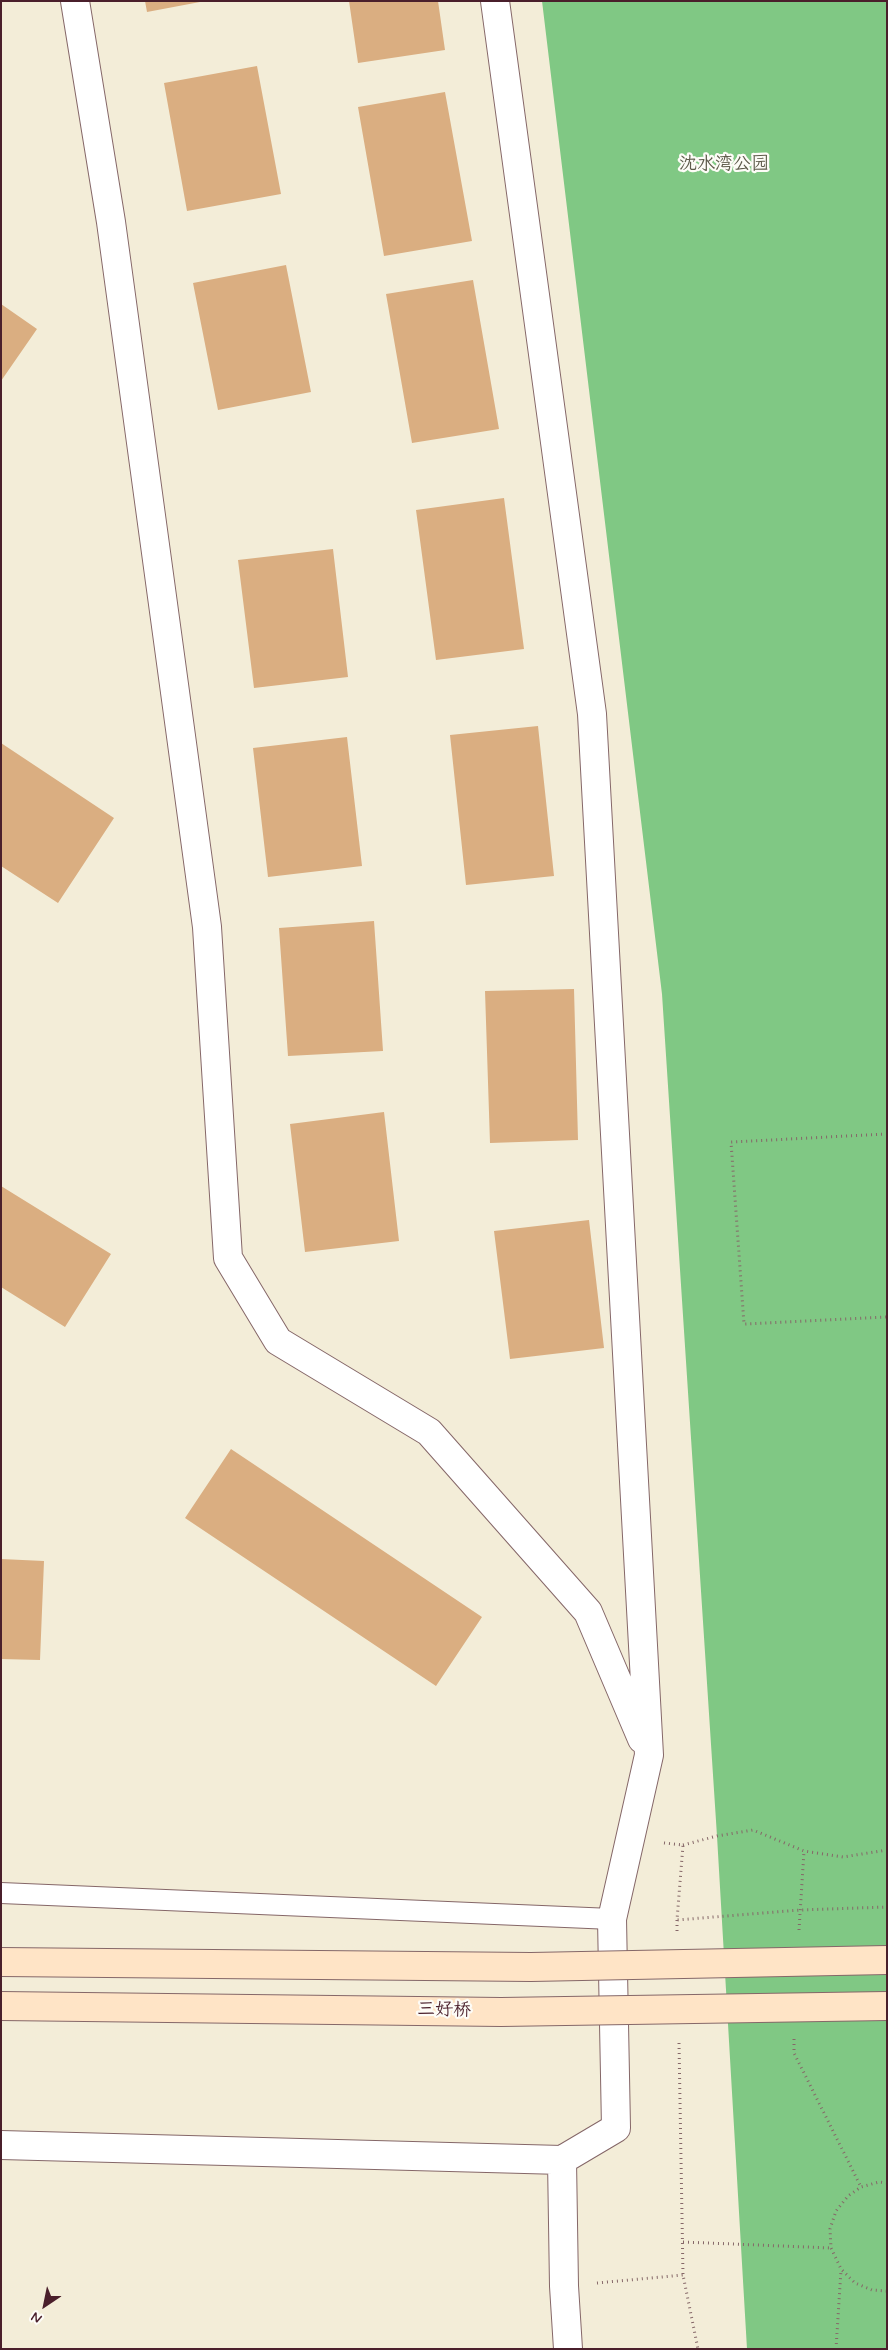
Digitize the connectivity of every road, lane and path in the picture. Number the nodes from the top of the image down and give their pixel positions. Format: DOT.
graph roads {
  1 [pos="75,1"];
  2 [pos="496,1"];
  3 [pos="887,1134"];
  4 [pos="887,1317"];
  5 [pos="649,1755"];
  6 [pos="629,1838"];
  7 [pos="683,1845"];
  8 [pos="887,1850"];
  9 [pos="1,1893"];
  10 [pos="887,1907"];
  11 [pos="612,1919"];
  12 [pos="677,1920"];
  13 [pos="678,1939"];
  14 [pos="887,1960"];
  15 [pos="1,1962"];
  16 [pos="1,2006"];
  17 [pos="887,2006"];
  18 [pos="679,2037"];
  19 [pos="1,2145"];
  20 [pos="562,2160"];
  21 [pos="887,2183"];
  22 [pos="682,2242"];
  23 [pos="831,2248"];
  24 [pos="841,2269"];
  25 [pos="684,2275"];
  26 [pos="564,2286"];
  27 [pos="887,2291"];
  28 [pos="568,2349"];
  29 [pos="698,2349"];
  30 [pos="836,2349"];
  1 -- 5 [label="street"];
  2 -- 5 [label="street"];
  3 -- 4 [label="path"];
  5 -- 6 [label="street"];
  6 -- 7 [label="path"];
  6 -- 11 [label="street"];
  7 -- 8 [label="path"];
  7 -- 12 [label="path"];
  9 -- 11 [label="lane"];
  10 -- 12 [label="path"];
  11 -- 20 [label="street"];
  12 -- 13 [label="path"];
  14 -- 15 [label="main road, bridge"];
  16 -- 17 [label="main road, 三好桥, bridge"];
  18 -- 22 [label="path"];
  19 -- 20 [label="street"];
  20 -- 26 [label="street"];
  21 -- 23 [label="path"];
  22 -- 23 [label="path"];
  22 -- 25 [label="path"];
  23 -- 24 [label="path"];
  24 -- 27 [label="path"];
  24 -- 30 [label="path"];
  25 -- 26 [label="path"];
  25 -- 29 [label="path"];
  26 -- 28 [label="street"];
}
